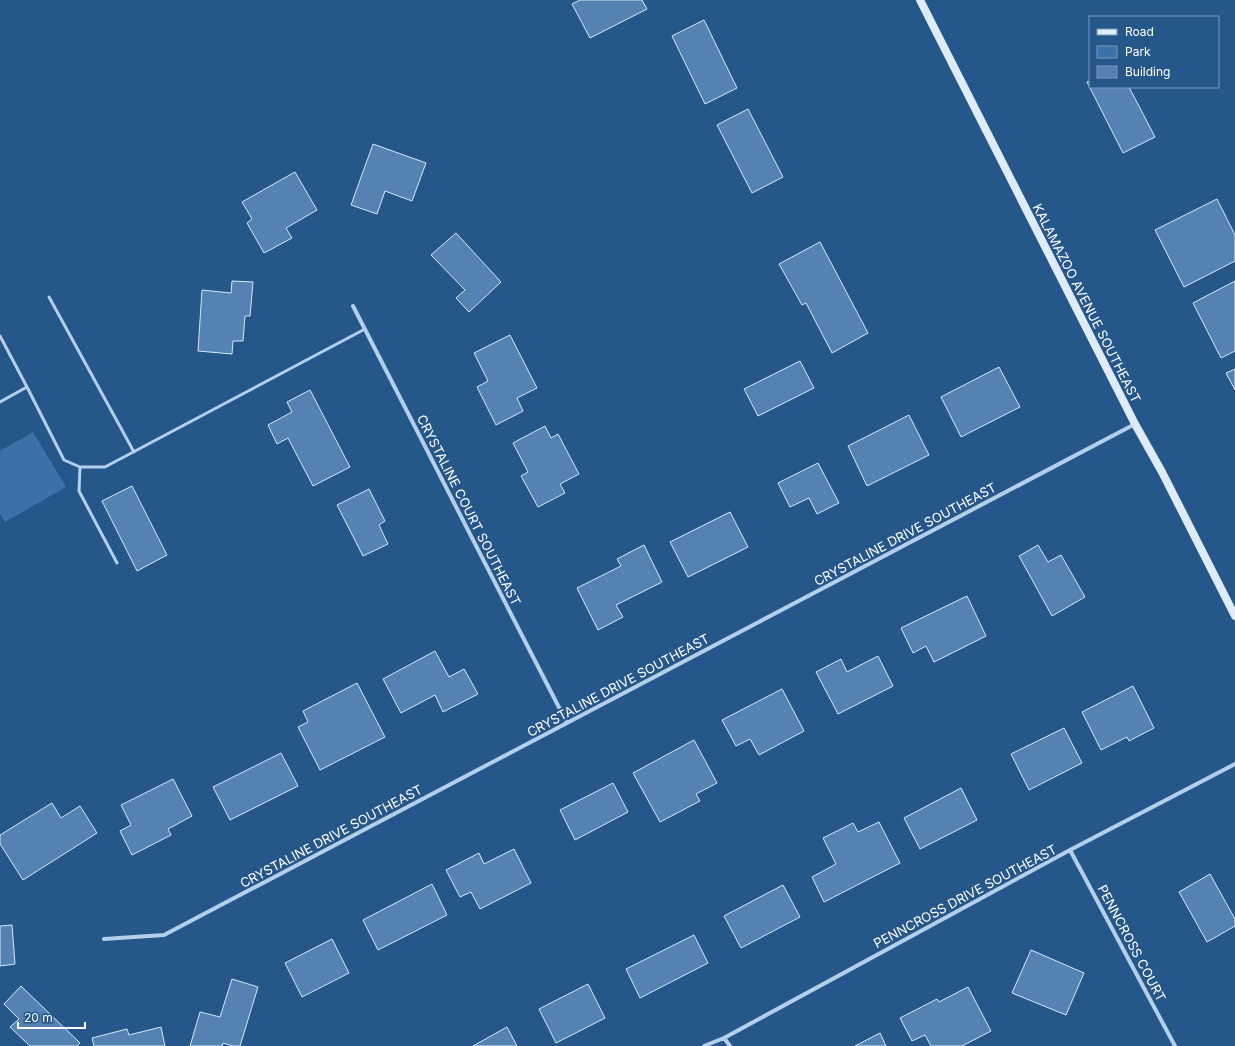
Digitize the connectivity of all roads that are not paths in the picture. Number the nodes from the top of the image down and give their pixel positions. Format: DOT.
graph roads {
  1 [pos="920,0"];
  2 [pos="49,296"];
  3 [pos="353,306"];
  4 [pos="365,329"];
  5 [pos="0,336"];
  6 [pos="27,387"];
  7 [pos="0,402"];
  8 [pos="1135,424"];
  9 [pos="134,452"];
  10 [pos="80,468"];
  11 [pos="117,563"];
  12 [pos="1235,616"];
  13 [pos="567,723"];
  14 [pos="1235,764"];
  15 [pos="1070,850"];
  16 [pos="104,939"];
  17 [pos="724,1038"];
  18 [pos="704,1046"];
  19 [pos="730,1046"];
  20 [pos="1175,1046"];
  1 -- 8 [label="street, KALAMAZOO AVENUE SOUTHEAST"];
  2 -- 9 [label="lane"];
  3 -- 4 [label="street, CRYSTALINE COURT SOUTHEAST"];
  4 -- 9 [label="lane"];
  4 -- 13 [label="street, CRYSTALINE COURT SOUTHEAST"];
  5 -- 6 [label="lane"];
  6 -- 7 [label="lane"];
  6 -- 10 [label="lane"];
  8 -- 12 [label="street, KALAMAZOO AVENUE SOUTHEAST"];
  8 -- 13 [label="street, CRYSTALINE DRIVE SOUTHEAST"];
  9 -- 10 [label="lane"];
  10 -- 11 [label="lane"];
  13 -- 16 [label="street, CRYSTALINE DRIVE SOUTHEAST"];
  14 -- 15 [label="street, PENNCROSS DRIVE SOUTHEAST"];
  15 -- 17 [label="street, PENNCROSS DRIVE SOUTHEAST"];
  15 -- 20 [label="street, PENNCROSS COURT"];
  17 -- 18 [label="street, PENNCROSS DRIVE SOUTHEAST"];
  17 -- 19 [label="street"];
}
